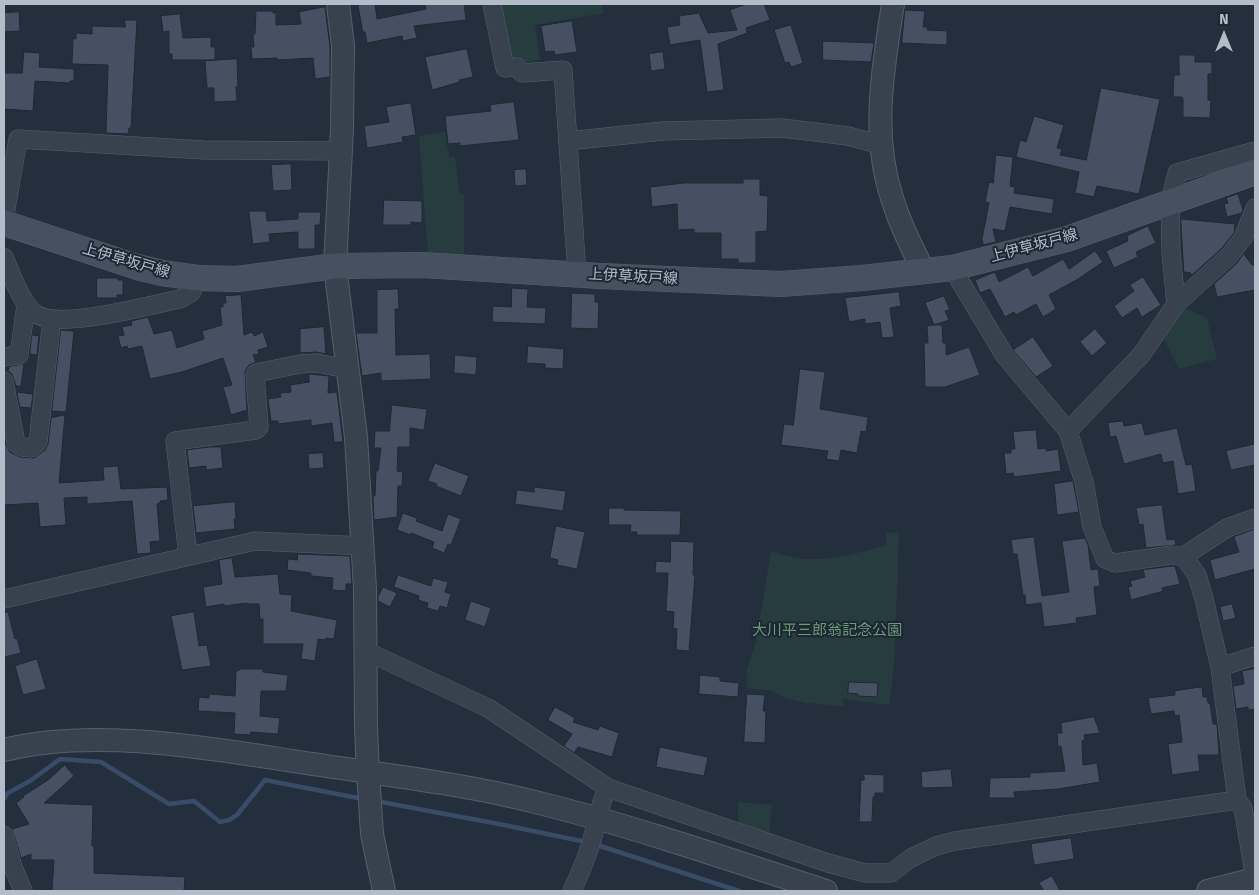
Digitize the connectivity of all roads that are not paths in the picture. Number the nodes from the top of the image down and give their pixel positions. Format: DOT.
graph roads {
  1 [pos="338,4"];
  2 [pos="492,4"];
  3 [pos="893,4"];
  4 [pos="568,141"];
  5 [pos="881,146"];
  6 [pos="340,151"];
  7 [pos="1255,151"];
  8 [pos="1255,172"];
  9 [pos="1170,201"];
  10 [pos="1255,208"];
  11 [pos="4,222"];
  12 [pos="4,257"];
  13 [pos="335,266"];
  14 [pos="952,268"];
  15 [pos="924,272"];
  16 [pos="577,274"];
  17 [pos="198,278"];
  18 [pos="1176,304"];
  19 [pos="26,305"];
  20 [pos="52,319"];
  21 [pos="4,357"];
  22 [pos="342,368"];
  23 [pos="4,381"];
  24 [pos="1068,431"];
  25 [pos="1255,518"];
  26 [pos="363,546"];
  27 [pos="188,556"];
  28 [pos="1184,557"];
  29 [pos="4,599"];
  30 [pos="366,651"];
  31 [pos="1255,656"];
  32 [pos="1220,667"];
  33 [pos="4,750"];
  34 [pos="368,773"];
  35 [pos="608,788"];
  36 [pos="1237,800"];
  37 [pos="598,818"];
  38 [pos="4,835"];
  39 [pos="1255,879"];
  40 [pos="22,891"];
  41 [pos="384,891"];
  42 [pos="572,891"];
  43 [pos="826,891"];
  44 [pos="1208,891"];
  1 -- 6 [label="street"];
  2 -- 4 [label="street"];
  3 -- 5 [label="street"];
  4 -- 5 [label="street"];
  4 -- 16 [label="street"];
  5 -- 15 [label="street"];
  6 -- 11 [label="street"];
  6 -- 13 [label="street"];
  7 -- 9 [label="street"];
  8 -- 9 [label="main road, 上伊草坂戸線"];
  9 -- 14 [label="main road, 上伊草坂戸線"];
  9 -- 18 [label="street"];
  10 -- 18 [label="street"];
  11 -- 17 [label="main road, 上伊草坂戸線"];
  12 -- 19 [label="street"];
  13 -- 16 [label="main road, 上伊草坂戸線"];
  13 -- 17 [label="main road, 上伊草坂戸線"];
  13 -- 26 [label="street"];
  14 -- 15 [label="main road, 上伊草坂戸線"];
  14 -- 24 [label="street"];
  15 -- 16 [label="main road, 上伊草坂戸線"];
  17 -- 20 [label="street"];
  18 -- 24 [label="street"];
  19 -- 20 [label="street"];
  19 -- 21 [label="street"];
  20 -- 23 [label="street"];
  22 -- 27 [label="street"];
  24 -- 28 [label="street"];
  25 -- 28 [label="street"];
  26 -- 27 [label="street"];
  26 -- 30 [label="street"];
  27 -- 29 [label="street"];
  28 -- 32 [label="street"];
  30 -- 34 [label="street"];
  30 -- 35 [label="street"];
  31 -- 32 [label="street"];
  32 -- 36 [label="street"];
  33 -- 34 [label="street"];
  34 -- 37 [label="street"];
  34 -- 41 [label="street"];
  35 -- 36 [label="street"];
  35 -- 37 [label="street"];
  36 -- 39 [label="street"];
  37 -- 42 [label="street"];
  37 -- 43 [label="street"];
  38 -- 40 [label="street"];
  39 -- 44 [label="street"];
}
